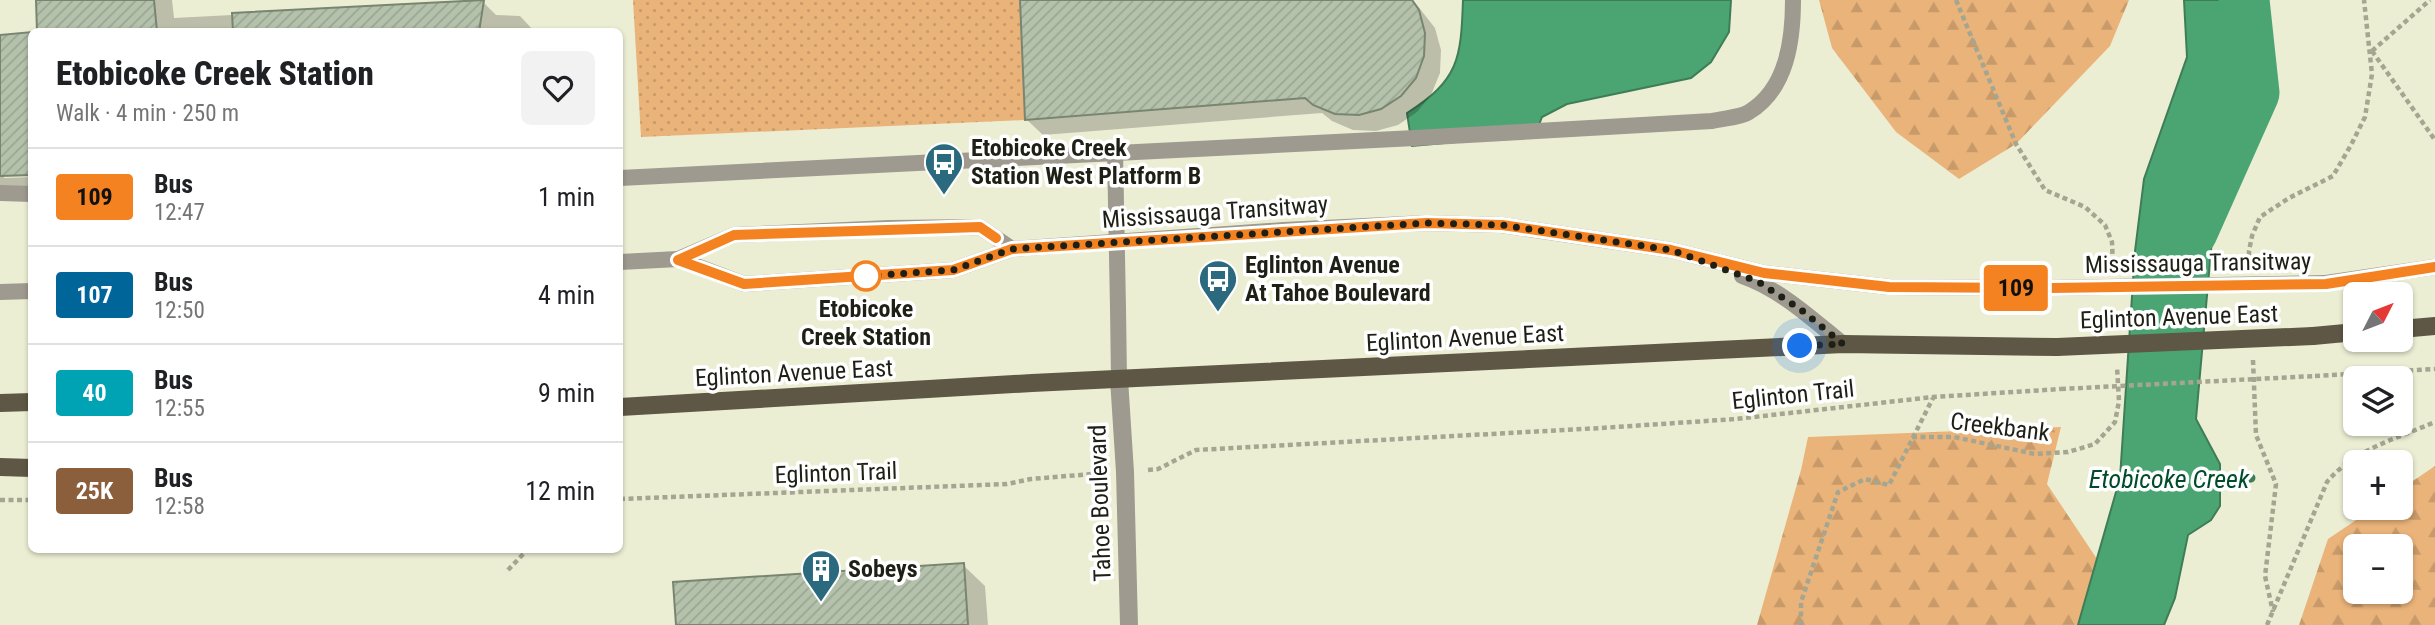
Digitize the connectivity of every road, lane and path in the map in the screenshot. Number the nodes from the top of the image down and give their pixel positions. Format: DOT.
graph roads {
  1 [pos="1793,0"];
  2 [pos="1956,0"];
  3 [pos="2364,0"];
  4 [pos="2430,0"];
  5 [pos="2371,49"];
  6 [pos="2435,140"];
  7 [pos="1115,151"];
  8 [pos="623,177"];
  9 [pos="2045,190"];
  10 [pos="0,194"];
  11 [pos="28,194"];
  12 [pos="2288,198"];
  13 [pos="1012,249"];
  14 [pos="1671,250"];
  15 [pos="678,260"];
  16 [pos="623,262"];
  17 [pos="2435,267"];
  18 [pos="28,291"];
  19 [pos="0,292"];
  20 [pos="2435,326"];
  21 [pos="2413,328"];
  22 [pos="2343,333"];
  23 [pos="1843,344"];
  24 [pos="2435,369"];
  25 [pos="1119,379"];
  26 [pos="1933,397"];
  27 [pos="2255,400"];
  28 [pos="28,402"];
  29 [pos="0,403"];
  30 [pos="623,407"];
  31 [pos="2115,422"];
  32 [pos="2434,425"];
  33 [pos="1912,437"];
  34 [pos="0,467"];
  35 [pos="28,468"];
  36 [pos="1158,469"];
  37 [pos="1054,477"];
  38 [pos="623,499"];
  39 [pos="0,500"];
  40 [pos="28,500"];
  41 [pos="524,553"];
  42 [pos="508,570"];
  43 [pos="2273,612"];
  44 [pos="1129,625"];
  45 [pos="1801,625"];
  46 [pos="2267,625"];
  1 -- 7 [label="lane"];
  2 -- 9 [label="path"];
  3 -- 5 [label="path"];
  4 -- 5 [label="path"];
  5 -- 6 [label="path"];
  5 -- 12 [label="path"];
  7 -- 8 [label="lane"];
  7 -- 25 [label="lane, bridge"];
  10 -- 11 [label="lane"];
  13 -- 14 [label="lane, Mississauga Transitway"];
  13 -- 15 [label="lane, Mississauga Transitway"];
  13 -- 15 [label="lane, Mississauga Transitway"];
  14 -- 17 [label="lane, Mississauga Transitway, bridge"];
  14 -- 23 [label="lane, Mississauga Transitway"];
  15 -- 16 [label="lane, Mississauga Transitway"];
  18 -- 19 [label="lane"];
  20 -- 21 [label="main road"];
  22 -- 23 [label="main road, Eglinton Avenue East, bridge"];
  23 -- 25 [label="main road, Eglinton Avenue East"];
  24 -- 26 [label="path, Eglinton Trail, bridge"];
  25 -- 30 [label="main road, Eglinton Avenue East"];
  25 -- 44 [label="street, Tahoe Boulevard"];
  26 -- 33 [label="path"];
  26 -- 36 [label="path, Eglinton Trail"];
  27 -- 43 [label="path"];
  28 -- 29 [label="main road"];
  31 -- 33 [label="path, Creekbank"];
  32 -- 43 [label="path"];
  33 -- 45 [label="path"];
  34 -- 35 [label="main road"];
  37 -- 38 [label="path, Eglinton Trail"];
  39 -- 40 [label="path"];
  41 -- 42 [label="path"];
  43 -- 46 [label="path"];
}
